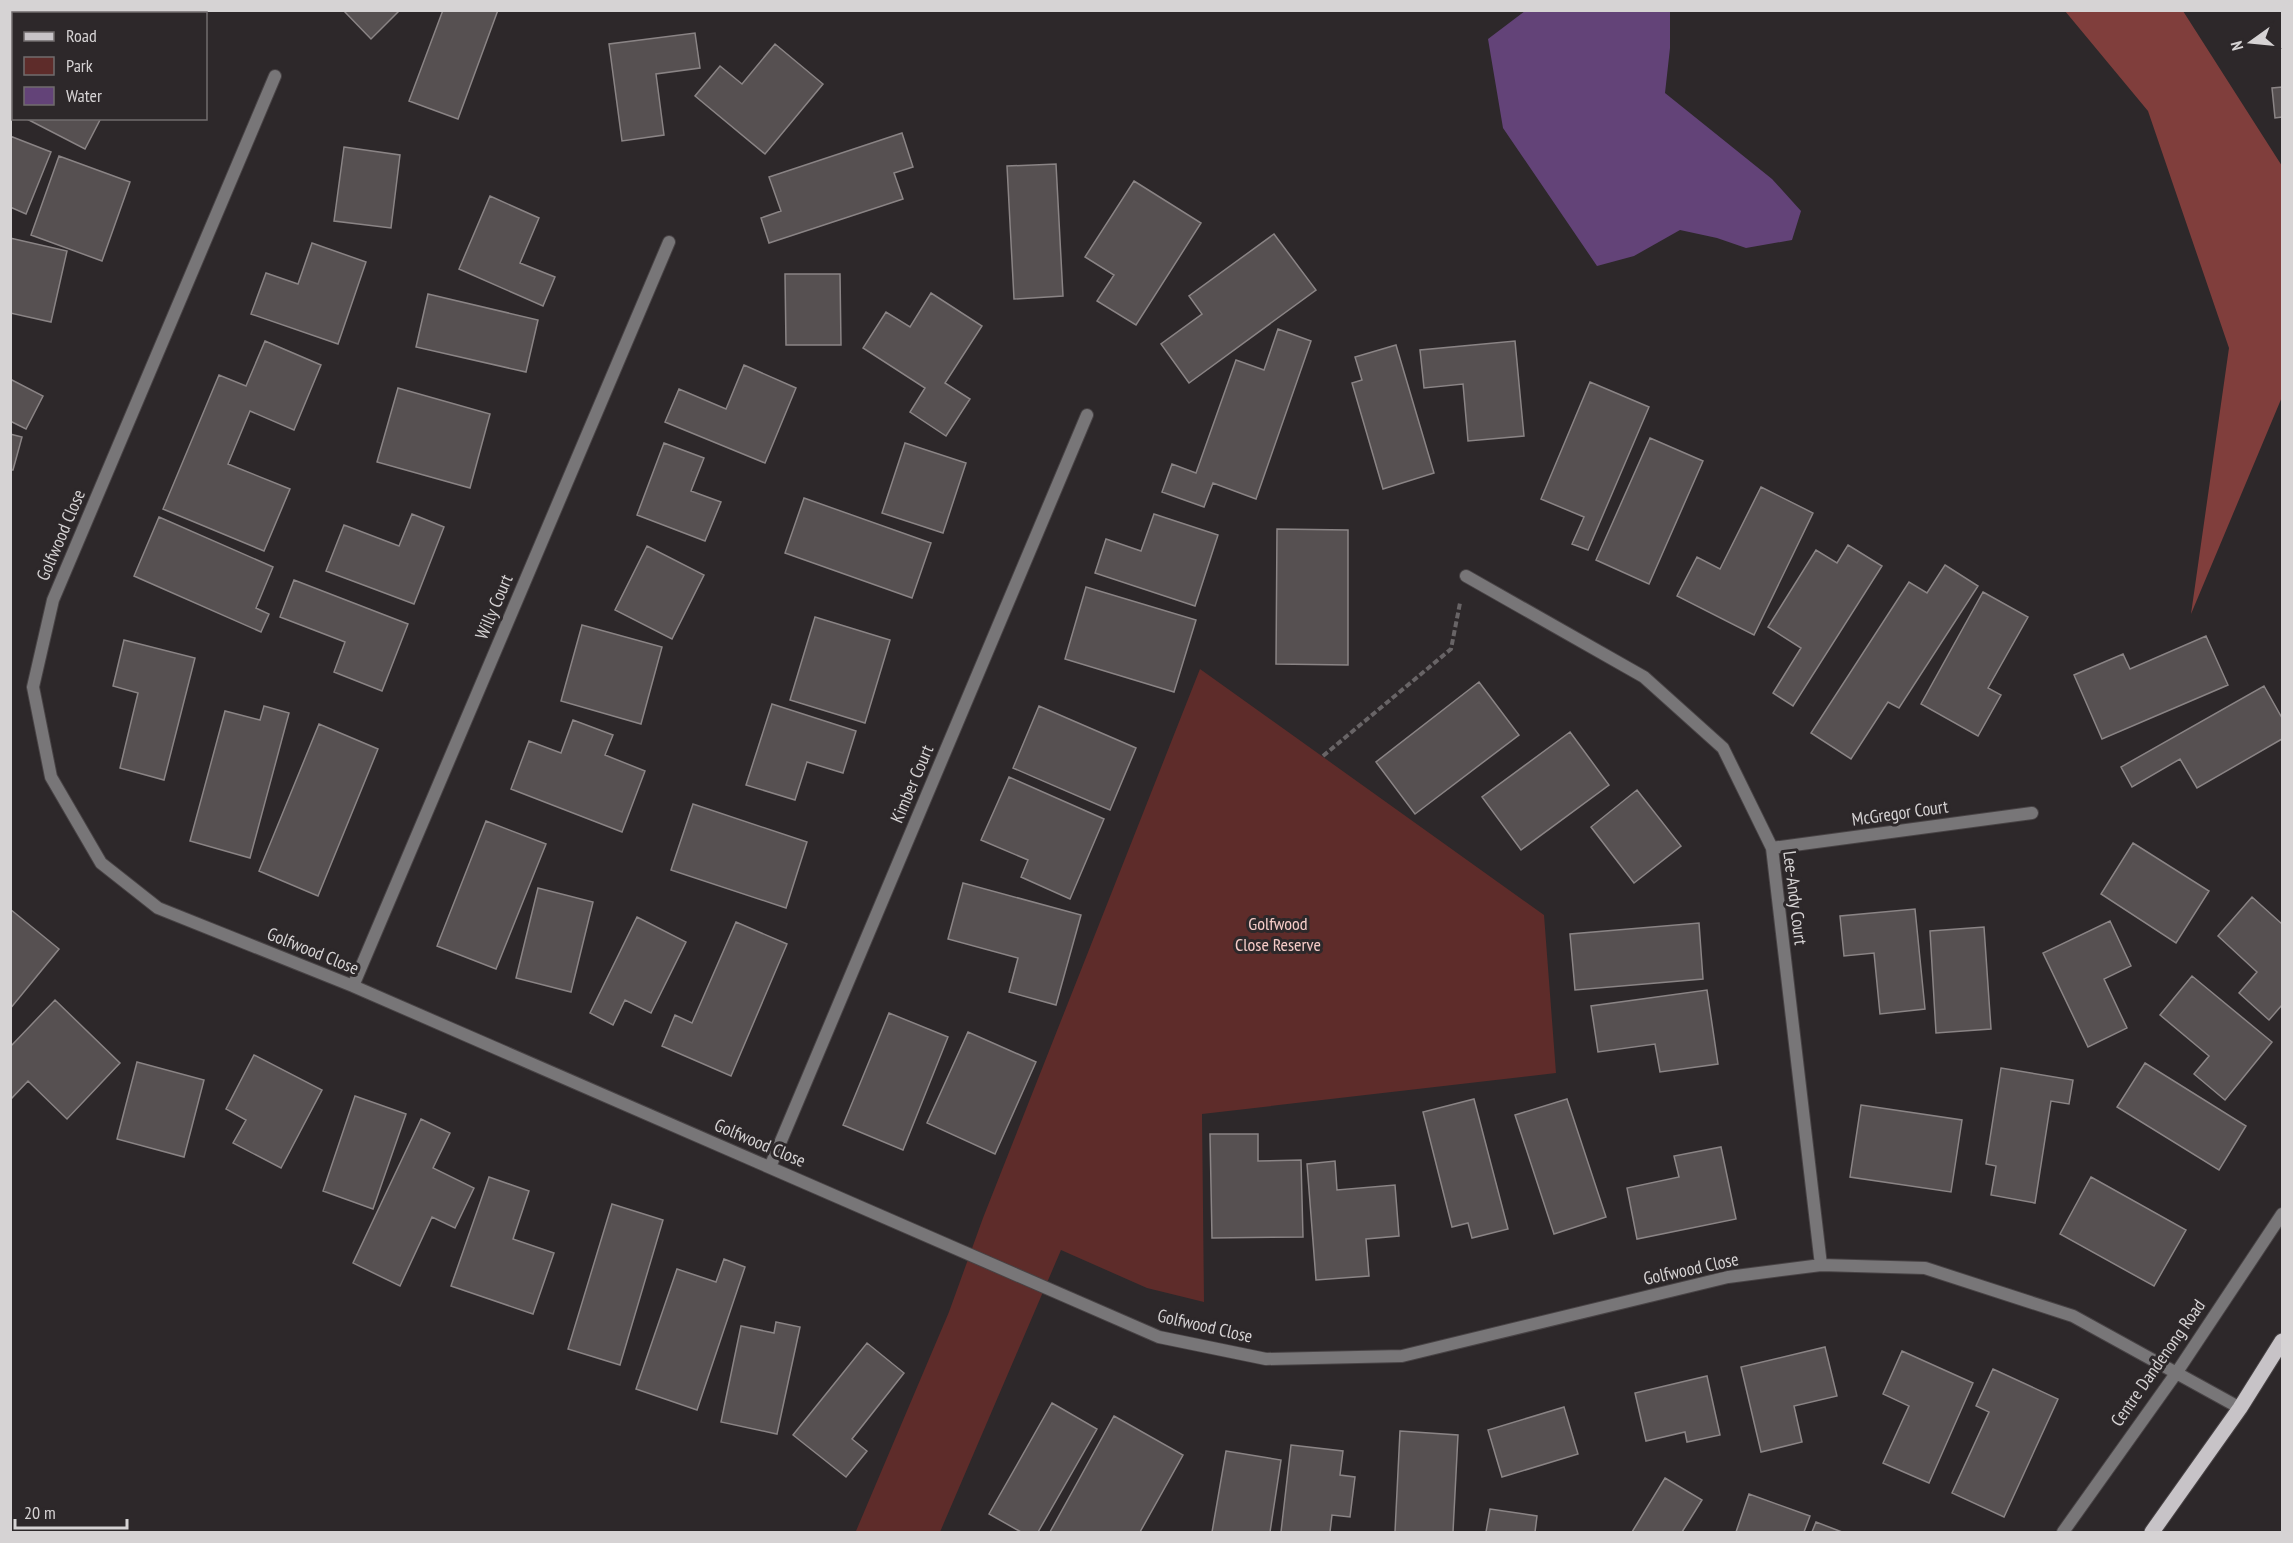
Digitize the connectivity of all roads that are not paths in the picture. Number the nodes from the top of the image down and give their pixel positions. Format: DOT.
graph roads {
  1 [pos="275,76"];
  2 [pos="669,242"];
  3 [pos="1088,415"];
  4 [pos="1466,576"];
  5 [pos="2032,813"];
  6 [pos="1772,848"];
  7 [pos="353,986"];
  8 [pos="770,1167"];
  9 [pos="2283,1214"];
  10 [pos="1821,1264"];
  11 [pos="2283,1341"];
  12 [pos="2177,1372"];
  13 [pos="2240,1408"];
  14 [pos="2063,1533"];
  15 [pos="2152,1533"];
  1 -- 7 [label="street, Golfwood Close"];
  2 -- 7 [label="street, Willy Court"];
  3 -- 8 [label="street, Kimber Court"];
  4 -- 6 [label="street, Lee-Andy Court"];
  5 -- 6 [label="street, McGregor Court"];
  6 -- 10 [label="street, Lee-Andy Court"];
  7 -- 8 [label="street, Golfwood Close"];
  8 -- 10 [label="street, Golfwood Close"];
  9 -- 12 [label="street, Centre Dandenong Road"];
  10 -- 12 [label="street, Golfwood Close"];
  11 -- 13 [label="main road"];
  12 -- 13 [label="street, Golfwood Close"];
  12 -- 14 [label="street, Centre Dandenong Road"];
  13 -- 15 [label="main road"];
}
